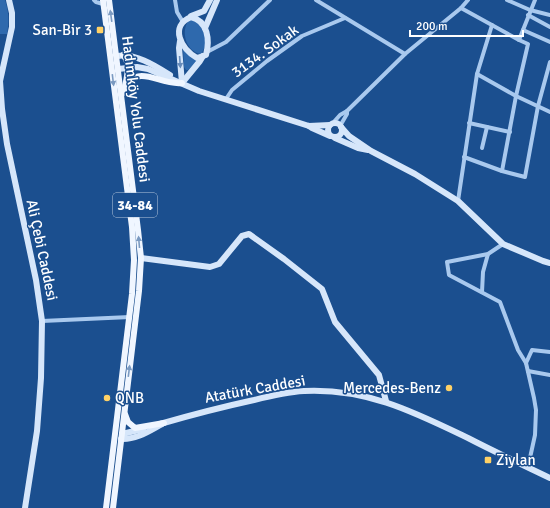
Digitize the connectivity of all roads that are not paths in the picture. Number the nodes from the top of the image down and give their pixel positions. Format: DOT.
graph roads {
  1 [pos="8,0"];
  2 [pos="94,0"];
  3 [pos="175,0"];
  4 [pos="210,0"];
  5 [pos="217,0"];
  6 [pos="270,0"];
  7 [pos="316,0"];
  8 [pos="468,0"];
  9 [pos="507,0"];
  10 [pos="535,0"];
  11 [pos="105,1"];
  12 [pos="461,8"];
  13 [pos="530,10"];
  14 [pos="528,15"];
  15 [pos="550,15"];
  16 [pos="191,16"];
  17 [pos="345,18"];
  18 [pos="183,22"];
  19 [pos="492,25"];
  20 [pos="550,27"];
  21 [pos="205,28"];
  22 [pos="523,30"];
  23 [pos="519,40"];
  24 [pos="180,41"];
  25 [pos="550,42"];
  26 [pos="205,54"];
  27 [pos="406,54"];
  28 [pos="115,58"];
  29 [pos="2,61"];
  30 [pos="550,62"];
  31 [pos="128,68"];
  32 [pos="118,69"];
  33 [pos="477,74"];
  34 [pos="182,83"];
  35 [pos="124,88"];
  36 [pos="122,96"];
  37 [pos="516,96"];
  38 [pos="226,99"];
  39 [pos="538,106"];
  40 [pos="347,111"];
  41 [pos="550,112"];
  42 [pos="470,123"];
  43 [pos="331,125"];
  44 [pos="309,126"];
  45 [pos="341,126"];
  46 [pos="487,127"];
  47 [pos="510,132"];
  48 [pos="332,137"];
  49 [pos="482,148"];
  50 [pos="371,151"];
  51 [pos="464,157"];
  52 [pos="502,171"];
  53 [pos="458,201"];
  54 [pos="502,244"];
  55 [pos="488,254"];
  56 [pos="140,258"];
  57 [pos="550,263"];
  58 [pos="482,292"];
  59 [pos="130,317"];
  60 [pos="42,321"];
  61 [pos="550,352"];
  62 [pos="526,362"];
  63 [pos="528,371"];
  64 [pos="550,375"];
  65 [pos="386,401"];
  66 [pos="125,410"];
  67 [pos="164,423"];
  68 [pos="119,436"];
  69 [pos="528,467"];
  70 [pos="550,478"];
  71 [pos="25,508"];
  72 [pos="106,508"];
  73 [pos="112,508"];
  1 -- 29 [label="street, Ali Çebi Caddesi"];
  2 -- 11 [label="street"];
  3 -- 18 [label="street"];
  4 -- 16 [label="street"];
  5 -- 21 [label="street"];
  6 -- 26 [label="street"];
  7 -- 17 [label="street"];
  8 -- 12 [label="street"];
  9 -- 13 [label="street"];
  10 -- 13 [label="street"];
  11 -- 28 [label="main road, Hadımköy Yolu Caddesi / 34-84"];
  12 -- 19 [label="street"];
  12 -- 27 [label="street"];
  13 -- 14 [label="street"];
  13 -- 15 [label="street"];
  14 -- 20 [label="street"];
  14 -- 22 [label="street"];
  16 -- 18 [label="street"];
  16 -- 21 [label="street"];
  17 -- 27 [label="street"];
  17 -- 38 [label="street, 3134. Sokak"];
  18 -- 24 [label="street"];
  19 -- 23 [label="street"];
  19 -- 33 [label="street"];
  21 -- 26 [label="street"];
  22 -- 23 [label="street"];
  22 -- 25 [label="street"];
  23 -- 37 [label="street"];
  24 -- 26 [label="street"];
  24 -- 34 [label="street, one-way"];
  26 -- 34 [label="street"];
  27 -- 40 [label="street"];
  28 -- 31 [label="main road"];
  28 -- 32 [label="main road, Hadımköy Yolu Caddesi / 34-84"];
  28 -- 34 [label="street"];
  28 -- 59 [label="main road, Hadımköy Yolu Caddesi / 34-84, one-way"];
  29 -- 60 [label="street, Ali Çebi Caddesi"];
  30 -- 39 [label="street"];
  31 -- 32 [label="street"];
  31 -- 34 [label="street"];
  31 -- 35 [label="main road"];
  32 -- 36 [label="main road, Hadımköy Yolu Caddesi / 34-84"];
  33 -- 37 [label="street"];
  33 -- 42 [label="street"];
  34 -- 35 [label="main road"];
  34 -- 38 [label="street"];
  35 -- 36 [label="main road"];
  56 -- 36 [label="main road, Hadımköy Yolu Caddesi / 34-84, one-way"];
  37 -- 39 [label="street"];
  37 -- 47 [label="street"];
  38 -- 44 [label="street"];
  39 -- 41 [label="street"];
  39 -- 52 [label="street"];
  40 -- 43 [label="street"];
  40 -- 45 [label="street"];
  42 -- 46 [label="street"];
  42 -- 51 [label="street"];
  43 -- 44 [label="street"];
  43 -- 45 [label="street"];
  43 -- 48 [label="street"];
  44 -- 48 [label="street"];
  45 -- 48 [label="street"];
  45 -- 50 [label="street"];
  46 -- 47 [label="street"];
  46 -- 49 [label="street"];
  47 -- 52 [label="street"];
  48 -- 50 [label="street"];
  50 -- 53 [label="street"];
  51 -- 52 [label="street"];
  51 -- 53 [label="street"];
  53 -- 54 [label="street"];
  54 -- 55 [label="street"];
  54 -- 57 [label="street"];
  55 -- 58 [label="street"];
  55 -- 58 [label="street"];
  56 -- 65 [label="street"];
  66 -- 56 [label="main road, Hadımköy Yolu Caddesi / 34-84, one-way"];
  58 -- 62 [label="street"];
  59 -- 60 [label="street"];
  59 -- 68 [label="main road, Hadımköy Yolu Caddesi / 34-84"];
  60 -- 71 [label="street, Ali Çebi Caddesi"];
  61 -- 62 [label="street"];
  62 -- 63 [label="street"];
  63 -- 64 [label="street"];
  63 -- 69 [label="street"];
  65 -- 67 [label="street, Atatürk Caddesi"];
  65 -- 69 [label="street, Atatürk Caddesi"];
  66 -- 67 [label="main road"];
  66 -- 68 [label="main road, Hadımköy Yolu Caddesi / 34-84"];
  67 -- 68 [label="street, Atatürk Caddesi"];
  68 -- 72 [label="main road, Hadımköy Yolu Caddesi / 34-84"];
  68 -- 73 [label="main road, Hadımköy Yolu Caddesi / 34-84"];
  69 -- 70 [label="street, Atatürk Caddesi"];
}
